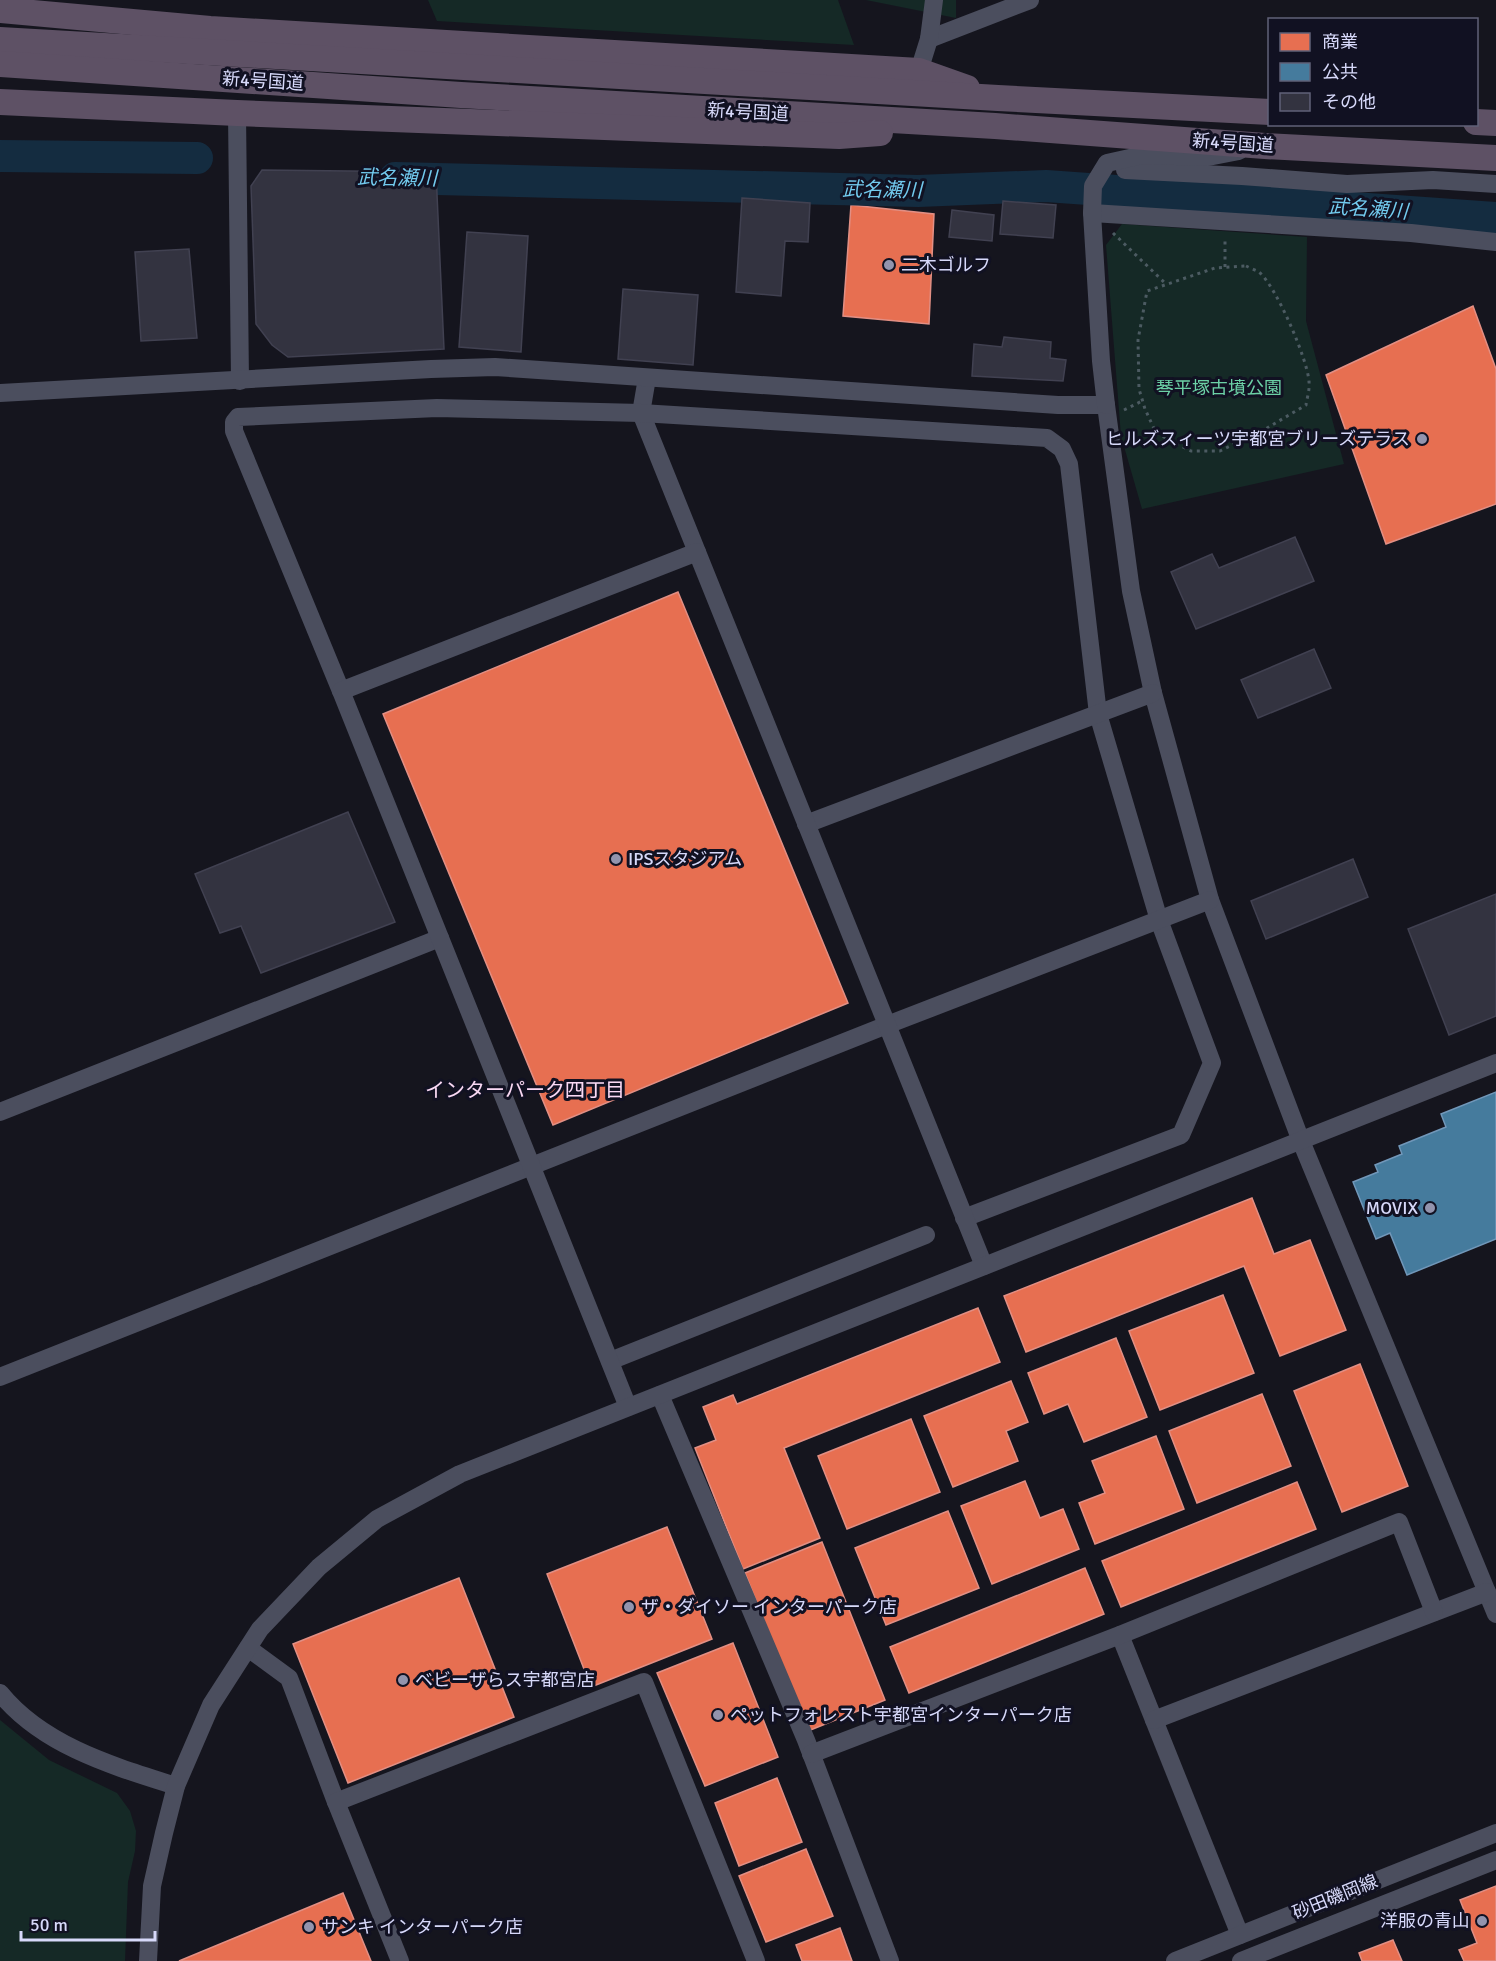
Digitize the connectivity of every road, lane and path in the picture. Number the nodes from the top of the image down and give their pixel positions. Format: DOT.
graph roads {
  1 [pos="934,0"];
  2 [pos="1030,0"];
  3 [pos="0,10"];
  4 [pos="929,39"];
  5 [pos="0,40"];
  6 [pos="0,64"];
  7 [pos="919,71"];
  8 [pos="998,98"];
  9 [pos="0,102"];
  10 [pos="1268,112"];
  11 [pos="237,113"];
  12 [pos="1478,122"];
  13 [pos="1496,123"];
  14 [pos="994,126"];
  15 [pos="1265,146"];
  16 [pos="1496,158"];
  17 [pos="1125,170"];
  18 [pos="1496,184"];
  19 [pos="1092,213"];
  20 [pos="1226,221"];
  21 [pos="1496,242"];
  22 [pos="1225,268"];
  23 [pos="1166,284"];
  24 [pos="647,378"];
  25 [pos="240,381"];
  26 [pos="0,393"];
  27 [pos="1106,405"];
  28 [pos="641,412"];
  29 [pos="697,552"];
  30 [pos="341,691"];
  31 [pos="1154,693"];
  32 [pos="1098,714"];
  33 [pos="806,824"];
  34 [pos="1210,900"];
  35 [pos="1159,920"];
  36 [pos="440,938"];
  37 [pos="887,1025"];
  38 [pos="1496,1063"];
  39 [pos="0,1112"];
  40 [pos="1300,1141"];
  41 [pos="532,1167"];
  42 [pos="964,1218"];
  43 [pos="926,1235"];
  44 [pos="984,1266"];
  45 [pos="610,1360"];
  46 [pos="0,1377"];
  47 [pos="660,1395"];
  48 [pos="628,1407"];
  49 [pos="1487,1592"];
  50 [pos="1434,1612"];
  51 [pos="1496,1614"];
  52 [pos="1120,1635"];
  53 [pos="248,1648"];
  54 [pos="0,1693"];
  55 [pos="1154,1720"];
  56 [pos="812,1754"];
  57 [pos="176,1786"];
  58 [pos="336,1802"];
  59 [pos="1496,1833"];
  60 [pos="1496,1860"];
  61 [pos="1240,1935"];
  62 [pos="148,1961"];
  63 [pos="400,1961"];
  64 [pos="756,1961"];
  65 [pos="890,1961"];
  66 [pos="1175,1961"];
  67 [pos="1241,1961"];
  1 -- 4 [label="street"];
  2 -- 4 [label="street"];
  3 -- 7 [label="highway"];
  4 -- 7 [label="street"];
  5 -- 8 [label="highway, 新4号国道"];
  6 -- 14 [label="highway, 新4号国道"];
  7 -- 8 [label="highway"];
  8 -- 10 [label="highway, 新4号国道"];
  9 -- 11 [label="highway"];
  11 -- 14 [label="highway"];
  11 -- 25 [label="street"];
  12 -- 13 [label="highway"];
  14 -- 15 [label="highway, 新4号国道"];
  15 -- 16 [label="highway, 新4号国道"];
  15 -- 19 [label="street"];
  17 -- 18 [label="street"];
  19 -- 20 [label="street"];
  19 -- 23 [label="path"];
  19 -- 27 [label="street"];
  20 -- 21 [label="street"];
  20 -- 22 [label="path"];
  22 -- 23 [label="path"];
  22 -- 23 [label="path"];
  24 -- 25 [label="street"];
  24 -- 27 [label="street"];
  24 -- 28 [label="street"];
  25 -- 26 [label="street"];
  27 -- 31 [label="street"];
  28 -- 29 [label="street"];
  28 -- 30 [label="street"];
  28 -- 32 [label="street"];
  29 -- 30 [label="street"];
  29 -- 33 [label="street"];
  30 -- 36 [label="street"];
  31 -- 32 [label="street"];
  31 -- 34 [label="street"];
  32 -- 33 [label="street"];
  32 -- 35 [label="street"];
  33 -- 37 [label="street"];
  34 -- 35 [label="street"];
  34 -- 40 [label="street"];
  35 -- 37 [label="street"];
  35 -- 42 [label="street"];
  36 -- 39 [label="street"];
  36 -- 41 [label="street"];
  37 -- 41 [label="street"];
  37 -- 42 [label="street"];
  38 -- 40 [label="street"];
  40 -- 44 [label="street"];
  40 -- 49 [label="street"];
  41 -- 45 [label="street"];
  41 -- 46 [label="street"];
  42 -- 44 [label="street"];
  43 -- 45 [label="street"];
  44 -- 47 [label="street"];
  45 -- 48 [label="street"];
  47 -- 48 [label="street"];
  47 -- 56 [label="street"];
  48 -- 53 [label="street"];
  49 -- 50 [label="street"];
  49 -- 51 [label="street"];
  50 -- 52 [label="street"];
  50 -- 55 [label="street"];
  52 -- 55 [label="street"];
  52 -- 56 [label="street"];
  53 -- 57 [label="street"];
  53 -- 58 [label="street"];
  54 -- 57 [label="street"];
  55 -- 61 [label="street"];
  56 -- 65 [label="street"];
  57 -- 62 [label="street"];
  58 -- 63 [label="street"];
  58 -- 64 [label="street"];
  59 -- 61 [label="street, 砂田磯岡線"];
  60 -- 67 [label="street, 砂田磯岡線"];
  61 -- 66 [label="street, 砂田磯岡線"];
}
